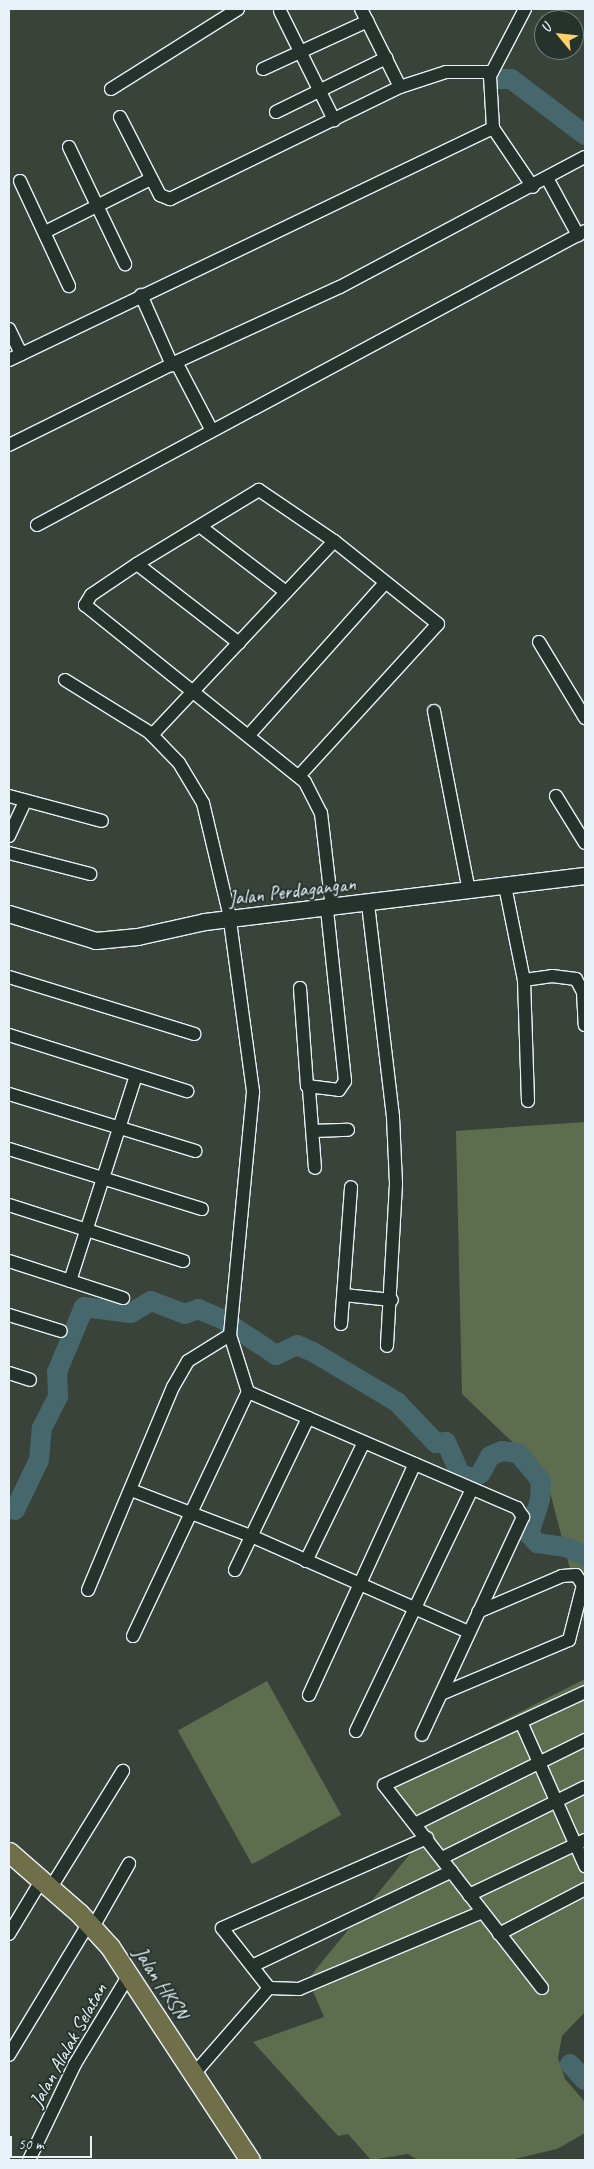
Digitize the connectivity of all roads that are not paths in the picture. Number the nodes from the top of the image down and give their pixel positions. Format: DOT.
graph roads {
  1 [pos="238,9"];
  2 [pos="361,9"];
  3 [pos="521,10"];
  4 [pos="280,11"];
  5 [pos="368,22"];
  6 [pos="300,52"];
  7 [pos="386,58"];
  8 [pos="263,69"];
  9 [pos="490,74"];
  10 [pos="400,87"];
  11 [pos="111,90"];
  12 [pos="320,90"];
  13 [pos="276,112"];
  14 [pos="120,117"];
  15 [pos="334,120"];
  16 [pos="493,128"];
  17 [pos="69,147"];
  18 [pos="585,156"];
  19 [pos="152,179"];
  20 [pos="548,180"];
  21 [pos="20,181"];
  22 [pos="533,187"];
  23 [pos="99,205"];
  24 [pos="45,232"];
  25 [pos="582,233"];
  26 [pos="125,264"];
  27 [pos="69,286"];
  28 [pos="142,295"];
  29 [pos="9,329"];
  30 [pos="21,354"];
  31 [pos="9,360"];
  32 [pos="174,363"];
  33 [pos="211,429"];
  34 [pos="9,445"];
  35 [pos="37,526"];
  36 [pos="201,527"];
  37 [pos="334,541"];
  38 [pos="137,564"];
  39 [pos="385,583"];
  40 [pos="286,592"];
  41 [pos="539,642"];
  42 [pos="239,643"];
  43 [pos="65,680"];
  44 [pos="194,690"];
  45 [pos="434,711"];
  46 [pos="585,718"];
  47 [pos="152,735"];
  48 [pos="249,735"];
  49 [pos="299,776"];
  50 [pos="9,796"];
  51 [pos="556,796"];
  52 [pos="25,801"];
  53 [pos="102,821"];
  54 [pos="9,836"];
  55 [pos="585,843"];
  56 [pos="9,853"];
  57 [pos="90,874"];
  58 [pos="585,876"];
  59 [pos="505,886"];
  60 [pos="469,891"];
  61 [pos="368,904"];
  62 [pos="330,909"];
  63 [pos="9,914"];
  64 [pos="230,921"];
  65 [pos="9,977"];
  66 [pos="524,980"];
  67 [pos="300,988"];
  68 [pos="585,1025"];
  69 [pos="194,1034"];
  70 [pos="9,1035"];
  71 [pos="136,1075"];
  72 [pos="309,1089"];
  73 [pos="187,1092"];
  74 [pos="9,1094"];
  75 [pos="528,1101"];
  76 [pos="120,1129"];
  77 [pos="348,1130"];
  78 [pos="313,1131"];
  79 [pos="9,1149"];
  80 [pos="196,1151"];
  81 [pos="315,1168"];
  82 [pos="103,1180"];
  83 [pos="351,1186"];
  84 [pos="9,1205"];
  85 [pos="202,1209"];
  86 [pos="87,1231"];
  87 [pos="9,1261"];
  88 [pos="182,1261"];
  89 [pos="70,1281"];
  90 [pos="344,1295"];
  91 [pos="123,1298"];
  92 [pos="392,1300"];
  93 [pos="9,1315"];
  94 [pos="341,1324"];
  95 [pos="61,1331"];
  96 [pos="230,1332"];
  97 [pos="387,1346"];
  98 [pos="9,1373"];
  99 [pos="30,1380"];
  100 [pos="248,1392"];
  101 [pos="308,1418"];
  102 [pos="364,1442"];
  103 [pos="415,1464"];
  104 [pos="472,1489"];
  105 [pos="131,1490"];
  106 [pos="191,1512"];
  107 [pos="251,1536"];
  108 [pos="306,1561"];
  109 [pos="234,1570"];
  110 [pos="360,1583"];
  111 [pos="88,1590"];
  112 [pos="414,1606"];
  113 [pos="478,1612"];
  114 [pos="469,1632"];
  115 [pos="133,1636"];
  116 [pos="585,1692"];
  117 [pos="441,1694"];
  118 [pos="309,1695"];
  119 [pos="521,1722"];
  120 [pos="356,1731"];
  121 [pos="422,1735"];
  122 [pos="585,1740"];
  123 [pos="539,1763"];
  124 [pos="123,1771"];
  125 [pos="585,1787"];
  126 [pos="556,1802"];
  127 [pos="415,1824"];
  128 [pos="427,1838"];
  129 [pos="580,1842"];
  130 [pos="9,1852"];
  131 [pos="444,1857"];
  132 [pos="129,1864"];
  133 [pos="585,1866"];
  134 [pos="452,1871"];
  135 [pos="45,1885"];
  136 [pos="585,1889"];
  137 [pos="469,1895"];
  138 [pos="482,1912"];
  139 [pos="91,1925"];
  140 [pos="9,1934"];
  141 [pos="499,1934"];
  142 [pos="252,1966"];
  143 [pos="129,1975"];
  144 [pos="269,1988"];
  145 [pos="542,1988"];
  146 [pos="9,2056"];
  147 [pos="193,2075"];
  148 [pos="29,2160"];
  149 [pos="250,2160"];
  1 -- 11 [label="street"];
  2 -- 5 [label="street"];
  3 -- 9 [label="street"];
  4 -- 6 [label="street"];
  5 -- 6 [label="street"];
  5 -- 7 [label="street"];
  6 -- 8 [label="street"];
  6 -- 12 [label="street"];
  7 -- 10 [label="street"];
  7 -- 12 [label="street"];
  9 -- 10 [label="street"];
  9 -- 16 [label="street"];
  10 -- 15 [label="street"];
  12 -- 13 [label="street"];
  12 -- 15 [label="street"];
  14 -- 19 [label="street"];
  15 -- 19 [label="street"];
  16 -- 22 [label="street"];
  16 -- 28 [label="street"];
  17 -- 23 [label="street"];
  18 -- 20 [label="street"];
  19 -- 23 [label="street"];
  20 -- 22 [label="street"];
  20 -- 25 [label="street"];
  21 -- 24 [label="street"];
  22 -- 32 [label="street"];
  23 -- 24 [label="street"];
  23 -- 26 [label="street"];
  24 -- 27 [label="street"];
  25 -- 33 [label="street"];
  28 -- 30 [label="street"];
  28 -- 32 [label="street"];
  29 -- 30 [label="street"];
  30 -- 31 [label="street"];
  32 -- 33 [label="street"];
  32 -- 34 [label="street"];
  33 -- 35 [label="street"];
  36 -- 37 [label="street"];
  36 -- 38 [label="street"];
  36 -- 40 [label="street"];
  37 -- 39 [label="street"];
  37 -- 40 [label="street"];
  38 -- 42 [label="street"];
  38 -- 44 [label="street"];
  39 -- 48 [label="street"];
  39 -- 49 [label="street"];
  40 -- 42 [label="street"];
  41 -- 46 [label="street"];
  42 -- 44 [label="street"];
  43 -- 47 [label="street"];
  44 -- 47 [label="street"];
  44 -- 48 [label="street"];
  45 -- 60 [label="street"];
  47 -- 64 [label="street"];
  48 -- 49 [label="street"];
  49 -- 62 [label="street"];
  50 -- 52 [label="street"];
  51 -- 55 [label="street"];
  52 -- 53 [label="street"];
  52 -- 54 [label="street"];
  56 -- 57 [label="street"];
  58 -- 59 [label="street, Jalan Perdagangan"];
  59 -- 60 [label="street, Jalan Perdagangan"];
  59 -- 66 [label="street"];
  60 -- 61 [label="street, Jalan Perdagangan"];
  61 -- 62 [label="street, Jalan Perdagangan"];
  61 -- 92 [label="street"];
  62 -- 64 [label="street, Jalan Perdagangan"];
  62 -- 72 [label="street"];
  63 -- 64 [label="street, Jalan Perdagangan"];
  64 -- 96 [label="street"];
  65 -- 69 [label="street"];
  66 -- 68 [label="street"];
  66 -- 75 [label="street"];
  67 -- 72 [label="street"];
  70 -- 71 [label="street"];
  71 -- 73 [label="street"];
  71 -- 76 [label="street"];
  72 -- 78 [label="street"];
  74 -- 76 [label="street"];
  76 -- 80 [label="street"];
  76 -- 82 [label="street"];
  77 -- 78 [label="street"];
  78 -- 81 [label="street"];
  79 -- 82 [label="street"];
  82 -- 85 [label="street"];
  82 -- 86 [label="street"];
  83 -- 90 [label="street"];
  84 -- 86 [label="street"];
  86 -- 88 [label="street"];
  86 -- 89 [label="street"];
  87 -- 89 [label="street"];
  89 -- 91 [label="street"];
  90 -- 92 [label="street"];
  90 -- 94 [label="street"];
  92 -- 97 [label="street"];
  93 -- 95 [label="street"];
  96 -- 100 [label="street"];
  96 -- 105 [label="street"];
  98 -- 99 [label="street"];
  100 -- 101 [label="street"];
  100 -- 106 [label="street"];
  101 -- 102 [label="street"];
  101 -- 107 [label="street"];
  102 -- 103 [label="street"];
  102 -- 108 [label="street"];
  103 -- 104 [label="street"];
  103 -- 110 [label="street"];
  104 -- 112 [label="street"];
  104 -- 113 [label="street"];
  105 -- 106 [label="street"];
  105 -- 111 [label="street"];
  106 -- 107 [label="street"];
  106 -- 115 [label="street"];
  107 -- 108 [label="street"];
  107 -- 109 [label="street"];
  108 -- 110 [label="street"];
  110 -- 112 [label="street"];
  110 -- 118 [label="street"];
  112 -- 114 [label="street"];
  112 -- 120 [label="street"];
  113 -- 114 [label="street"];
  113 -- 117 [label="street"];
  114 -- 117 [label="street"];
  116 -- 119 [label="street"];
  117 -- 121 [label="street"];
  119 -- 123 [label="street"];
  119 -- 127 [label="street"];
  122 -- 123 [label="street"];
  123 -- 126 [label="street"];
  123 -- 127 [label="street"];
  124 -- 135 [label="street"];
  125 -- 126 [label="street"];
  126 -- 129 [label="street"];
  126 -- 131 [label="street"];
  127 -- 128 [label="street"];
  128 -- 131 [label="street"];
  128 -- 142 [label="street"];
  129 -- 133 [label="street"];
  129 -- 137 [label="street"];
  130 -- 135 [label="main road, Jalan HKSN"];
  131 -- 134 [label="street"];
  132 -- 139 [label="street"];
  134 -- 137 [label="street"];
  134 -- 142 [label="street"];
  135 -- 139 [label="main road, Jalan HKSN"];
  135 -- 140 [label="street"];
  136 -- 141 [label="street"];
  137 -- 138 [label="street"];
  138 -- 141 [label="street"];
  138 -- 144 [label="street"];
  139 -- 143 [label="main road, Jalan HKSN"];
  139 -- 146 [label="street"];
  141 -- 145 [label="street"];
  142 -- 144 [label="street"];
  143 -- 147 [label="main road, Jalan HKSN"];
  143 -- 148 [label="street, Jalan Alalak Selatan"];
  144 -- 147 [label="street"];
  147 -- 149 [label="main road, Jalan HKSN"];
}
